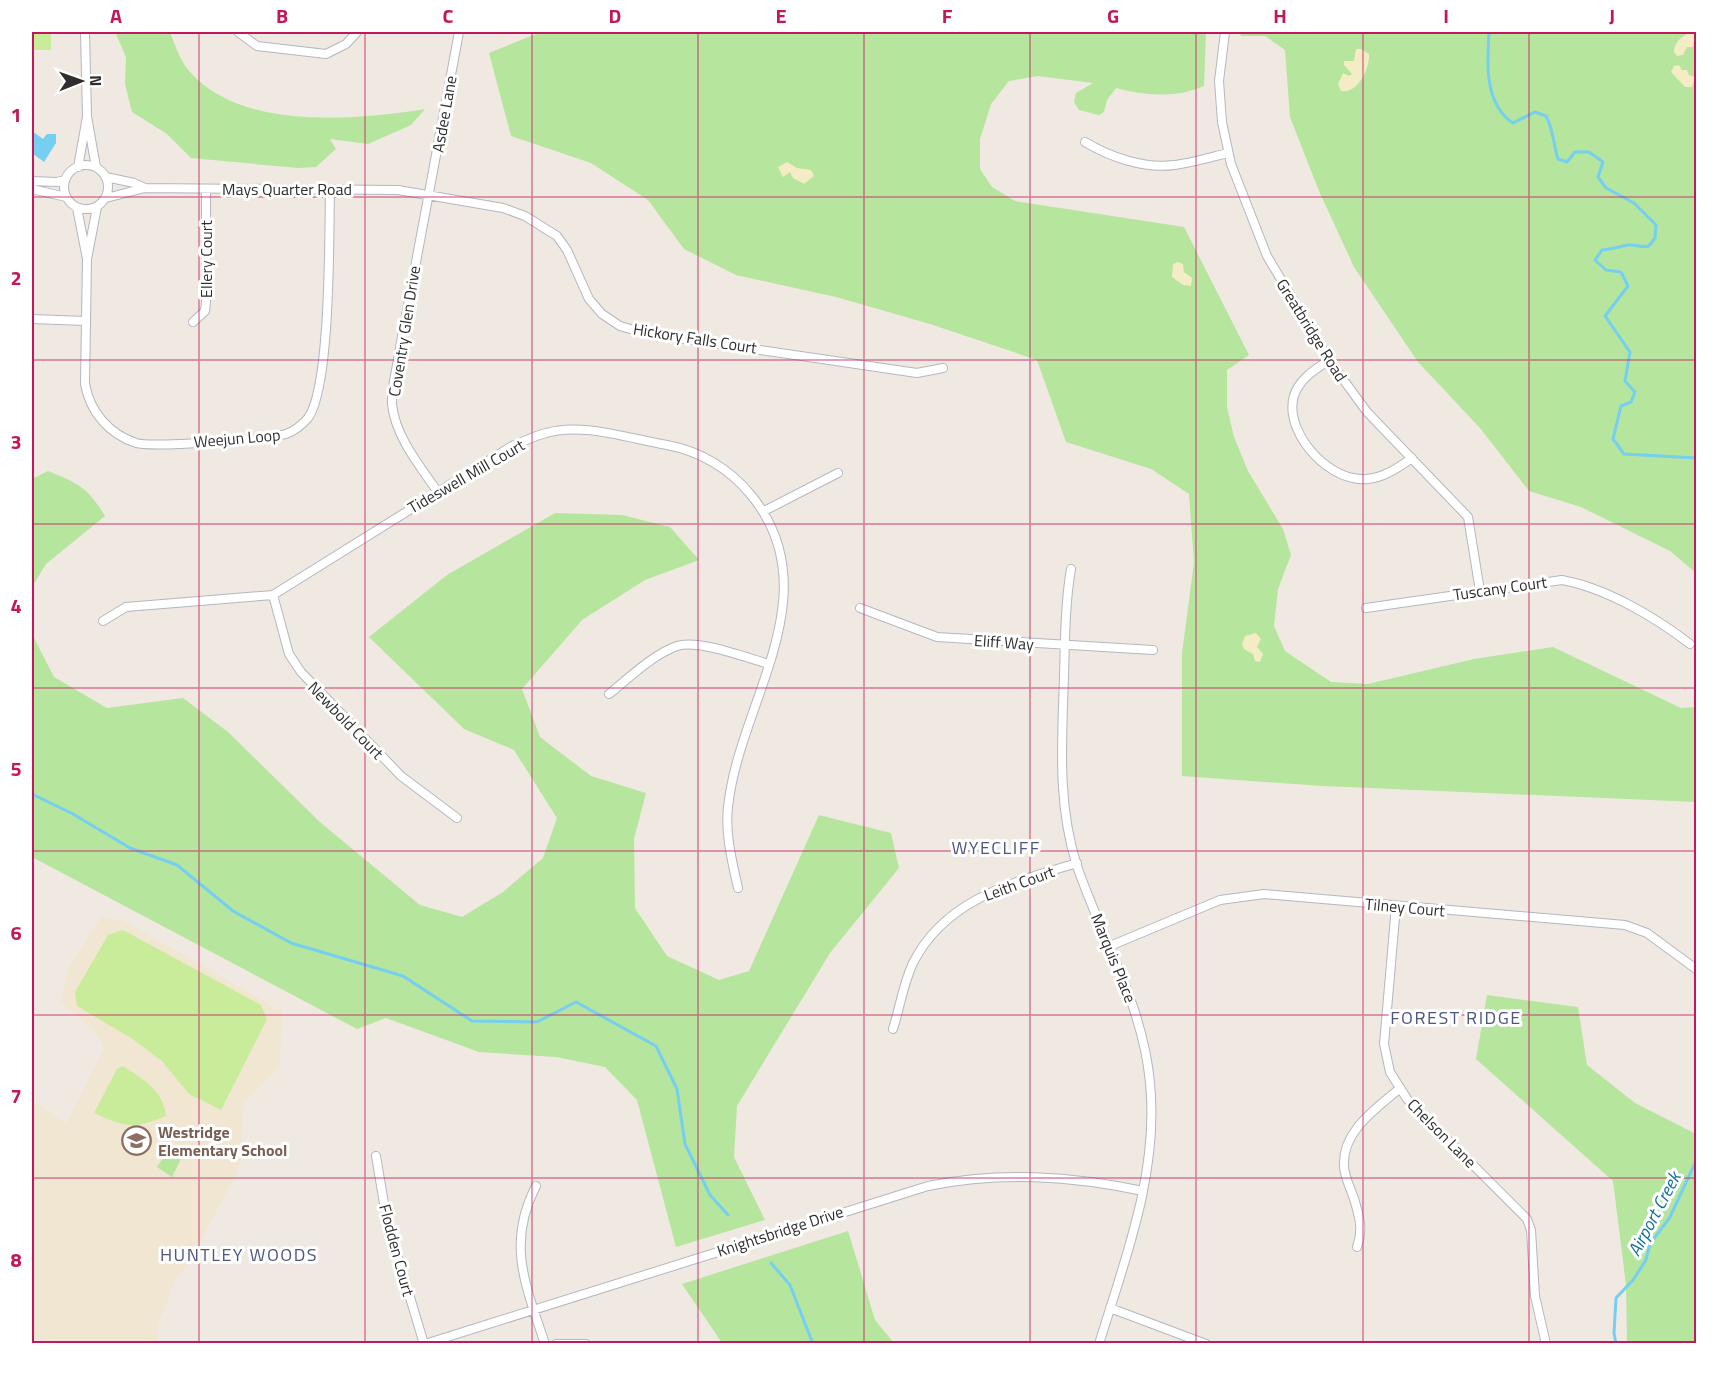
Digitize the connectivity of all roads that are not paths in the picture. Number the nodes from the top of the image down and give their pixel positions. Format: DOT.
graph roads {
  1 [pos="85,32"];
  2 [pos="238,32"];
  3 [pos="357,32"];
  4 [pos="459,32"];
  5 [pos="1225,32"];
  6 [pos="87,117"];
  7 [pos="1085,142"];
  8 [pos="1228,153"];
  9 [pos="78,167"];
  10 [pos="96,167"];
  11 [pos="106,177"];
  12 [pos="65,180"];
  13 [pos="32,181"];
  14 [pos="145,188"];
  15 [pos="32,189"];
  16 [pos="206,189"];
  17 [pos="330,189"];
  18 [pos="429,196"];
  19 [pos="66,198"];
  20 [pos="106,198"];
  21 [pos="98,207"];
  22 [pos="77,208"];
  23 [pos="87,258"];
  24 [pos="32,319"];
  25 [pos="85,321"];
  26 [pos="193,322"];
  27 [pos="1329,360"];
  28 [pos="943,369"];
  29 [pos="1412,458"];
  30 [pos="838,473"];
  31 [pos="437,491"];
  32 [pos="764,511"];
  33 [pos="1071,569"];
  34 [pos="1480,591"];
  35 [pos="273,595"];
  36 [pos="860,608"];
  37 [pos="1366,608"];
  38 [pos="104,621"];
  39 [pos="1690,644"];
  40 [pos="1065,645"];
  41 [pos="1153,650"];
  42 [pos="769,664"];
  43 [pos="609,694"];
  44 [pos="457,818"];
  45 [pos="1077,863"];
  46 [pos="738,888"];
  47 [pos="1396,906"];
  48 [pos="1110,946"];
  49 [pos="1696,969"];
  50 [pos="892,1029"];
  51 [pos="1399,1089"];
  52 [pos="376,1156"];
  53 [pos="536,1186"];
  54 [pos="1143,1191"];
  55 [pos="1357,1247"];
  56 [pos="1110,1308"];
  57 [pos="534,1309"];
  58 [pos="424,1344"];
  59 [pos="545,1344"];
  60 [pos="556,1344"];
  61 [pos="586,1344"];
  62 [pos="1099,1344"];
  63 [pos="1206,1344"];
  64 [pos="1546,1344"];
  1 -- 6 [label="street"];
  2 -- 3 [label="street"];
  4 -- 18 [label="street, Asdee Lane"];
  5 -- 8 [label="street, Greatbridge Road"];
  6 -- 9 [label="street"];
  6 -- 10 [label="street"];
  7 -- 8 [label="street"];
  8 -- 27 [label="street, Greatbridge Road"];
  9 -- 10 [label="street"];
  9 -- 12 [label="street"];
  10 -- 11 [label="street"];
  11 -- 14 [label="street, Mays Quarter Road"];
  11 -- 20 [label="street"];
  12 -- 13 [label="street"];
  12 -- 19 [label="street"];
  14 -- 16 [label="street, Mays Quarter Road"];
  14 -- 20 [label="street, Mays Quarter Road"];
  15 -- 19 [label="street"];
  16 -- 17 [label="street, Mays Quarter Road"];
  16 -- 26 [label="street, Ellery Court"];
  17 -- 18 [label="street, Mays Quarter Road"];
  17 -- 25 [label="street, Weejun Loop"];
  18 -- 28 [label="street, Hickory Falls Court"];
  18 -- 31 [label="street, Coventry Glen Drive"];
  19 -- 22 [label="street"];
  20 -- 21 [label="street"];
  21 -- 22 [label="street"];
  21 -- 23 [label="street, Weejun Loop"];
  22 -- 23 [label="street, Weejun Loop"];
  23 -- 25 [label="street, Weejun Loop"];
  24 -- 25 [label="street"];
  27 -- 29 [label="street, Greatbridge Road"];
  27 -- 29 [label="street"];
  29 -- 34 [label="street, Greatbridge Road"];
  30 -- 32 [label="street"];
  31 -- 32 [label="street, Tideswell Mill Court"];
  31 -- 35 [label="street, Tideswell Mill Court"];
  32 -- 42 [label="street, Tideswell Mill Court"];
  33 -- 40 [label="street, Marquis Place"];
  34 -- 37 [label="street, Tuscany Court"];
  34 -- 39 [label="street, Tuscany Court"];
  35 -- 38 [label="street, Tideswell Mill Court"];
  35 -- 44 [label="street, Newbold Court"];
  36 -- 40 [label="street, Eliff Way"];
  40 -- 41 [label="street, Eliff Way"];
  40 -- 45 [label="street, Marquis Place"];
  42 -- 43 [label="street"];
  42 -- 46 [label="street, Tideswell Mill Court"];
  45 -- 48 [label="street, Marquis Place"];
  45 -- 50 [label="street, Leith Court"];
  47 -- 48 [label="street, Tilney Court"];
  47 -- 49 [label="street, Tilney Court"];
  47 -- 51 [label="street, Chelson Lane"];
  48 -- 54 [label="street, Marquis Place"];
  51 -- 55 [label="street"];
  51 -- 64 [label="street, Chelson Lane"];
  52 -- 58 [label="street, Flodden Court"];
  53 -- 57 [label="street"];
  54 -- 56 [label="street, Marquis Place"];
  54 -- 57 [label="street, Knightsbridge Drive"];
  56 -- 62 [label="street, Marquis Place"];
  56 -- 63 [label="street"];
  57 -- 58 [label="street, Knightsbridge Drive"];
  57 -- 59 [label="street"];
  60 -- 61 [label="street"];
}
